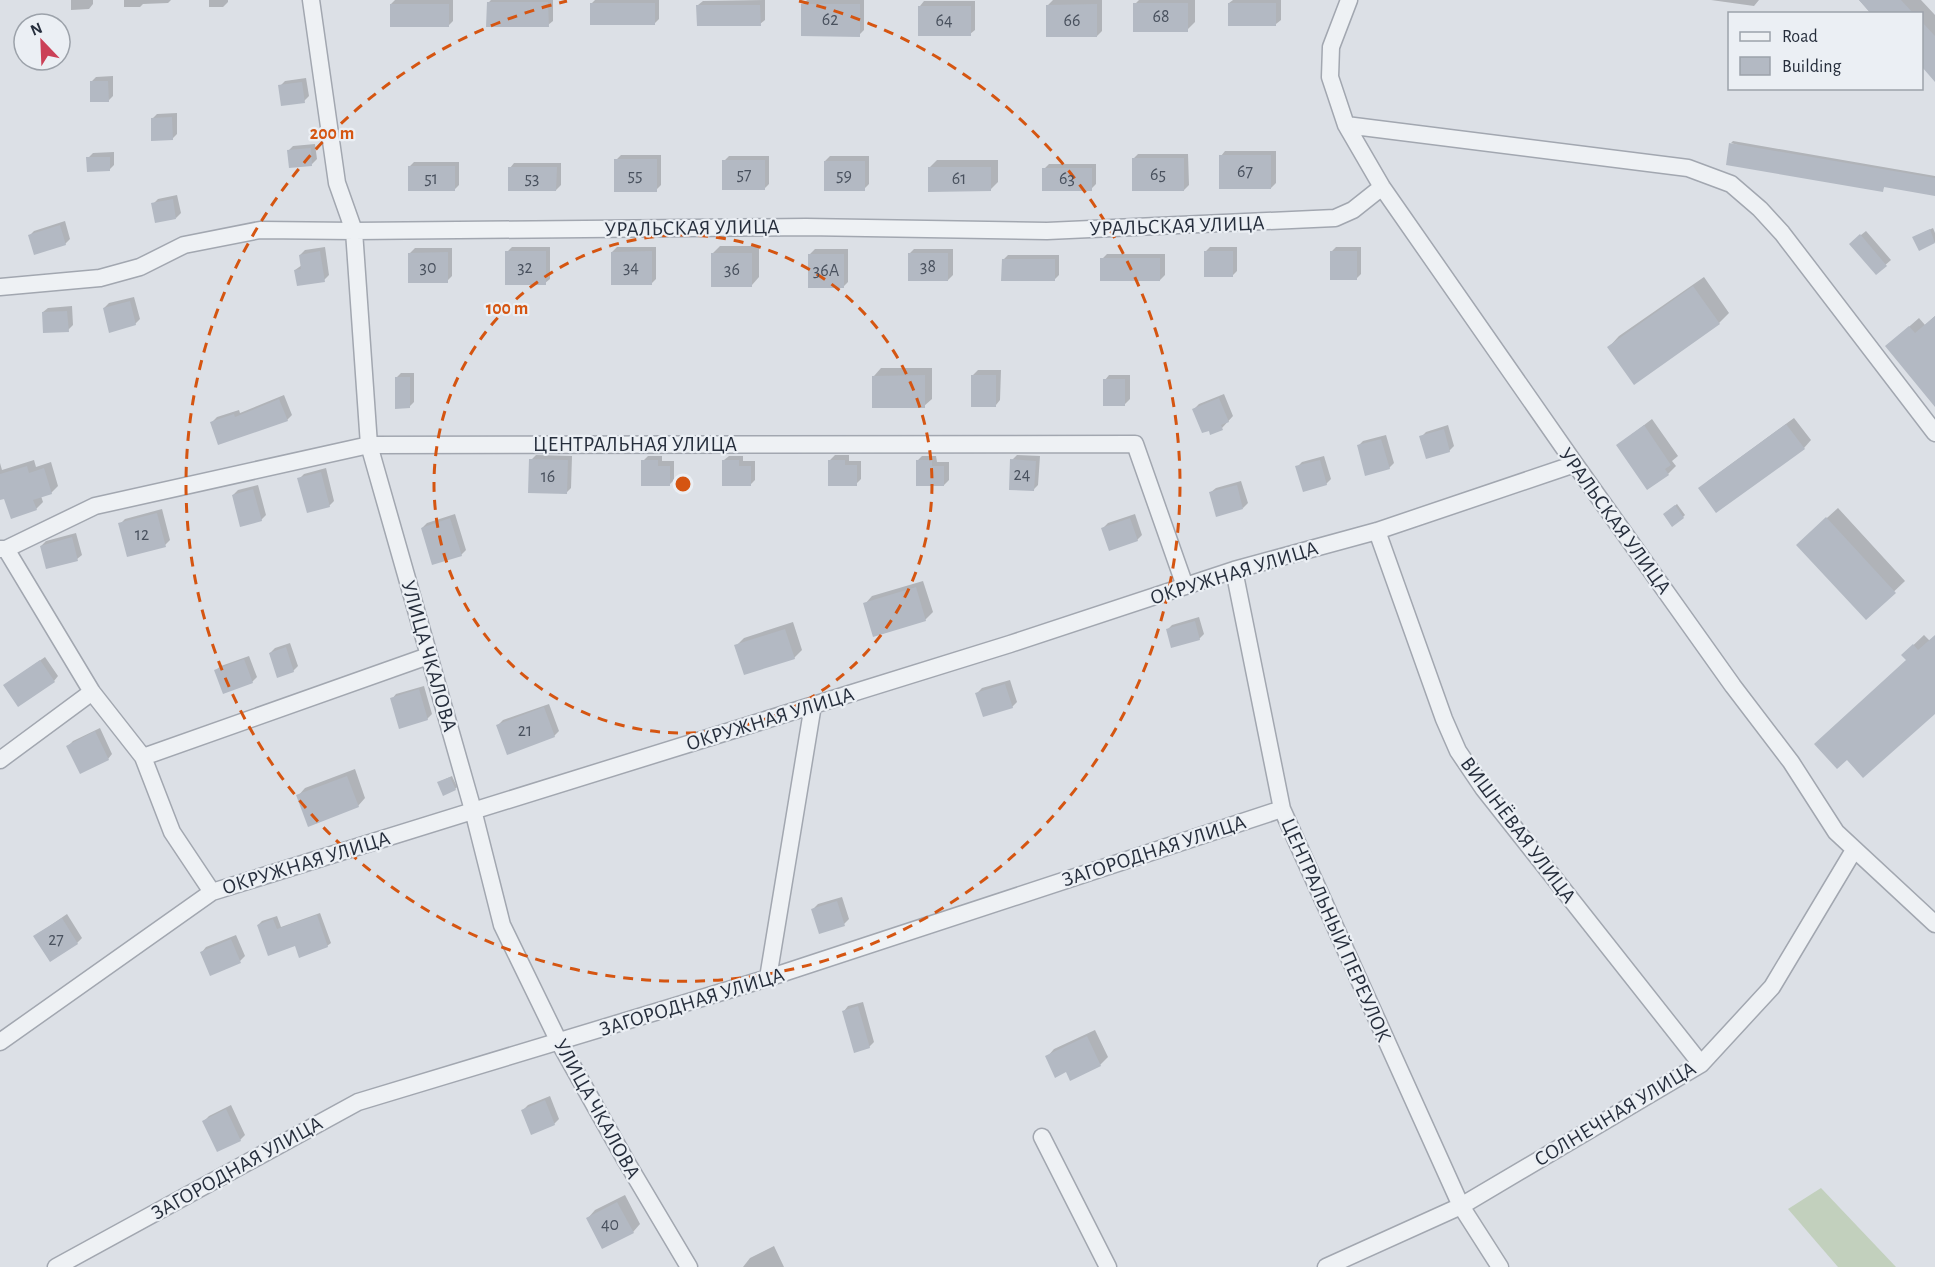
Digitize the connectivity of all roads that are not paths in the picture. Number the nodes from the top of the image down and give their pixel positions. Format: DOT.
graph roads {
  1 [pos="311,0"];
  2 [pos="1349,0"];
  3 [pos="1346,125"];
  4 [pos="1382,187"];
  5 [pos="354,231"];
  6 [pos="0,287"];
  7 [pos="1935,433"];
  8 [pos="369,445"];
  9 [pos="1575,464"];
  10 [pos="1377,531"];
  11 [pos="3,549"];
  12 [pos="1234,570"];
  13 [pos="1185,586"];
  14 [pos="428,656"];
  15 [pos="92,692"];
  16 [pos="813,705"];
  17 [pos="143,757"];
  18 [pos="0,760"];
  19 [pos="1282,809"];
  20 [pos="474,810"];
  21 [pos="1854,850"];
  22 [pos="212,892"];
  23 [pos="1935,924"];
  24 [pos="768,978"];
  25 [pos="0,1042"];
  26 [pos="559,1042"];
  27 [pos="1701,1064"];
  28 [pos="1042,1137"];
  29 [pos="1461,1206"];
  30 [pos="56,1267"];
  31 [pos="689,1267"];
  32 [pos="1108,1267"];
  33 [pos="1326,1267"];
  34 [pos="1500,1267"];
  1 -- 5 [label="street, УЛИЦА ЧКАЛОВА"];
  2 -- 3 [label="street, УРАЛЬСКАЯ УЛИЦА"];
  3 -- 4 [label="street, УРАЛЬСКАЯ УЛИЦА"];
  3 -- 7 [label="street"];
  4 -- 5 [label="street, УРАЛЬСКАЯ УЛИЦА"];
  4 -- 9 [label="street, УРАЛЬСКАЯ УЛИЦА"];
  5 -- 6 [label="street, УРАЛЬСКАЯ УЛИЦА"];
  5 -- 8 [label="street, УЛИЦА ЧКАЛОВА"];
  8 -- 11 [label="street, ЦЕНТРАЛЬНАЯ УЛИЦА"];
  8 -- 13 [label="street, ЦЕНТРАЛЬНАЯ УЛИЦА"];
  8 -- 14 [label="street, УЛИЦА ЧКАЛОВА"];
  9 -- 10 [label="street, ОКРУЖНАЯ УЛИЦА"];
  9 -- 21 [label="street, УРАЛЬСКАЯ УЛИЦА"];
  10 -- 12 [label="street, ОКРУЖНАЯ УЛИЦА"];
  10 -- 27 [label="street, ВИШНЁВАЯ УЛИЦА"];
  11 -- 15 [label="street"];
  12 -- 13 [label="street, ОКРУЖНАЯ УЛИЦА"];
  12 -- 19 [label="street, ЦЕНТРАЛЬНЫЙ ПЕРЕУЛОК"];
  13 -- 16 [label="street, ОКРУЖНАЯ УЛИЦА"];
  14 -- 17 [label="street"];
  14 -- 20 [label="street, УЛИЦА ЧКАЛОВА"];
  15 -- 17 [label="street"];
  15 -- 18 [label="street"];
  16 -- 20 [label="street, ОКРУЖНАЯ УЛИЦА"];
  16 -- 24 [label="street"];
  17 -- 22 [label="street"];
  19 -- 24 [label="street, ЗАГОРОДНАЯ УЛИЦА"];
  19 -- 29 [label="street, ЦЕНТРАЛЬНЫЙ ПЕРЕУЛОК"];
  20 -- 22 [label="street, ОКРУЖНАЯ УЛИЦА"];
  20 -- 26 [label="street, УЛИЦА ЧКАЛОВА"];
  21 -- 23 [label="street, УРАЛЬСКАЯ УЛИЦА"];
  21 -- 27 [label="street, СОЛНЕЧНАЯ УЛИЦА"];
  22 -- 25 [label="street, ОКРУЖНАЯ УЛИЦА"];
  24 -- 26 [label="street, ЗАГОРОДНАЯ УЛИЦА"];
  26 -- 30 [label="street, ЗАГОРОДНАЯ УЛИЦА"];
  26 -- 31 [label="street, УЛИЦА ЧКАЛОВА"];
  27 -- 29 [label="street, СОЛНЕЧНАЯ УЛИЦА"];
  28 -- 32 [label="street"];
  29 -- 33 [label="street, СОЛНЕЧНАЯ УЛИЦА"];
  29 -- 34 [label="street, ЦЕНТРАЛЬНЫЙ ПЕРЕУЛОК"];
}
